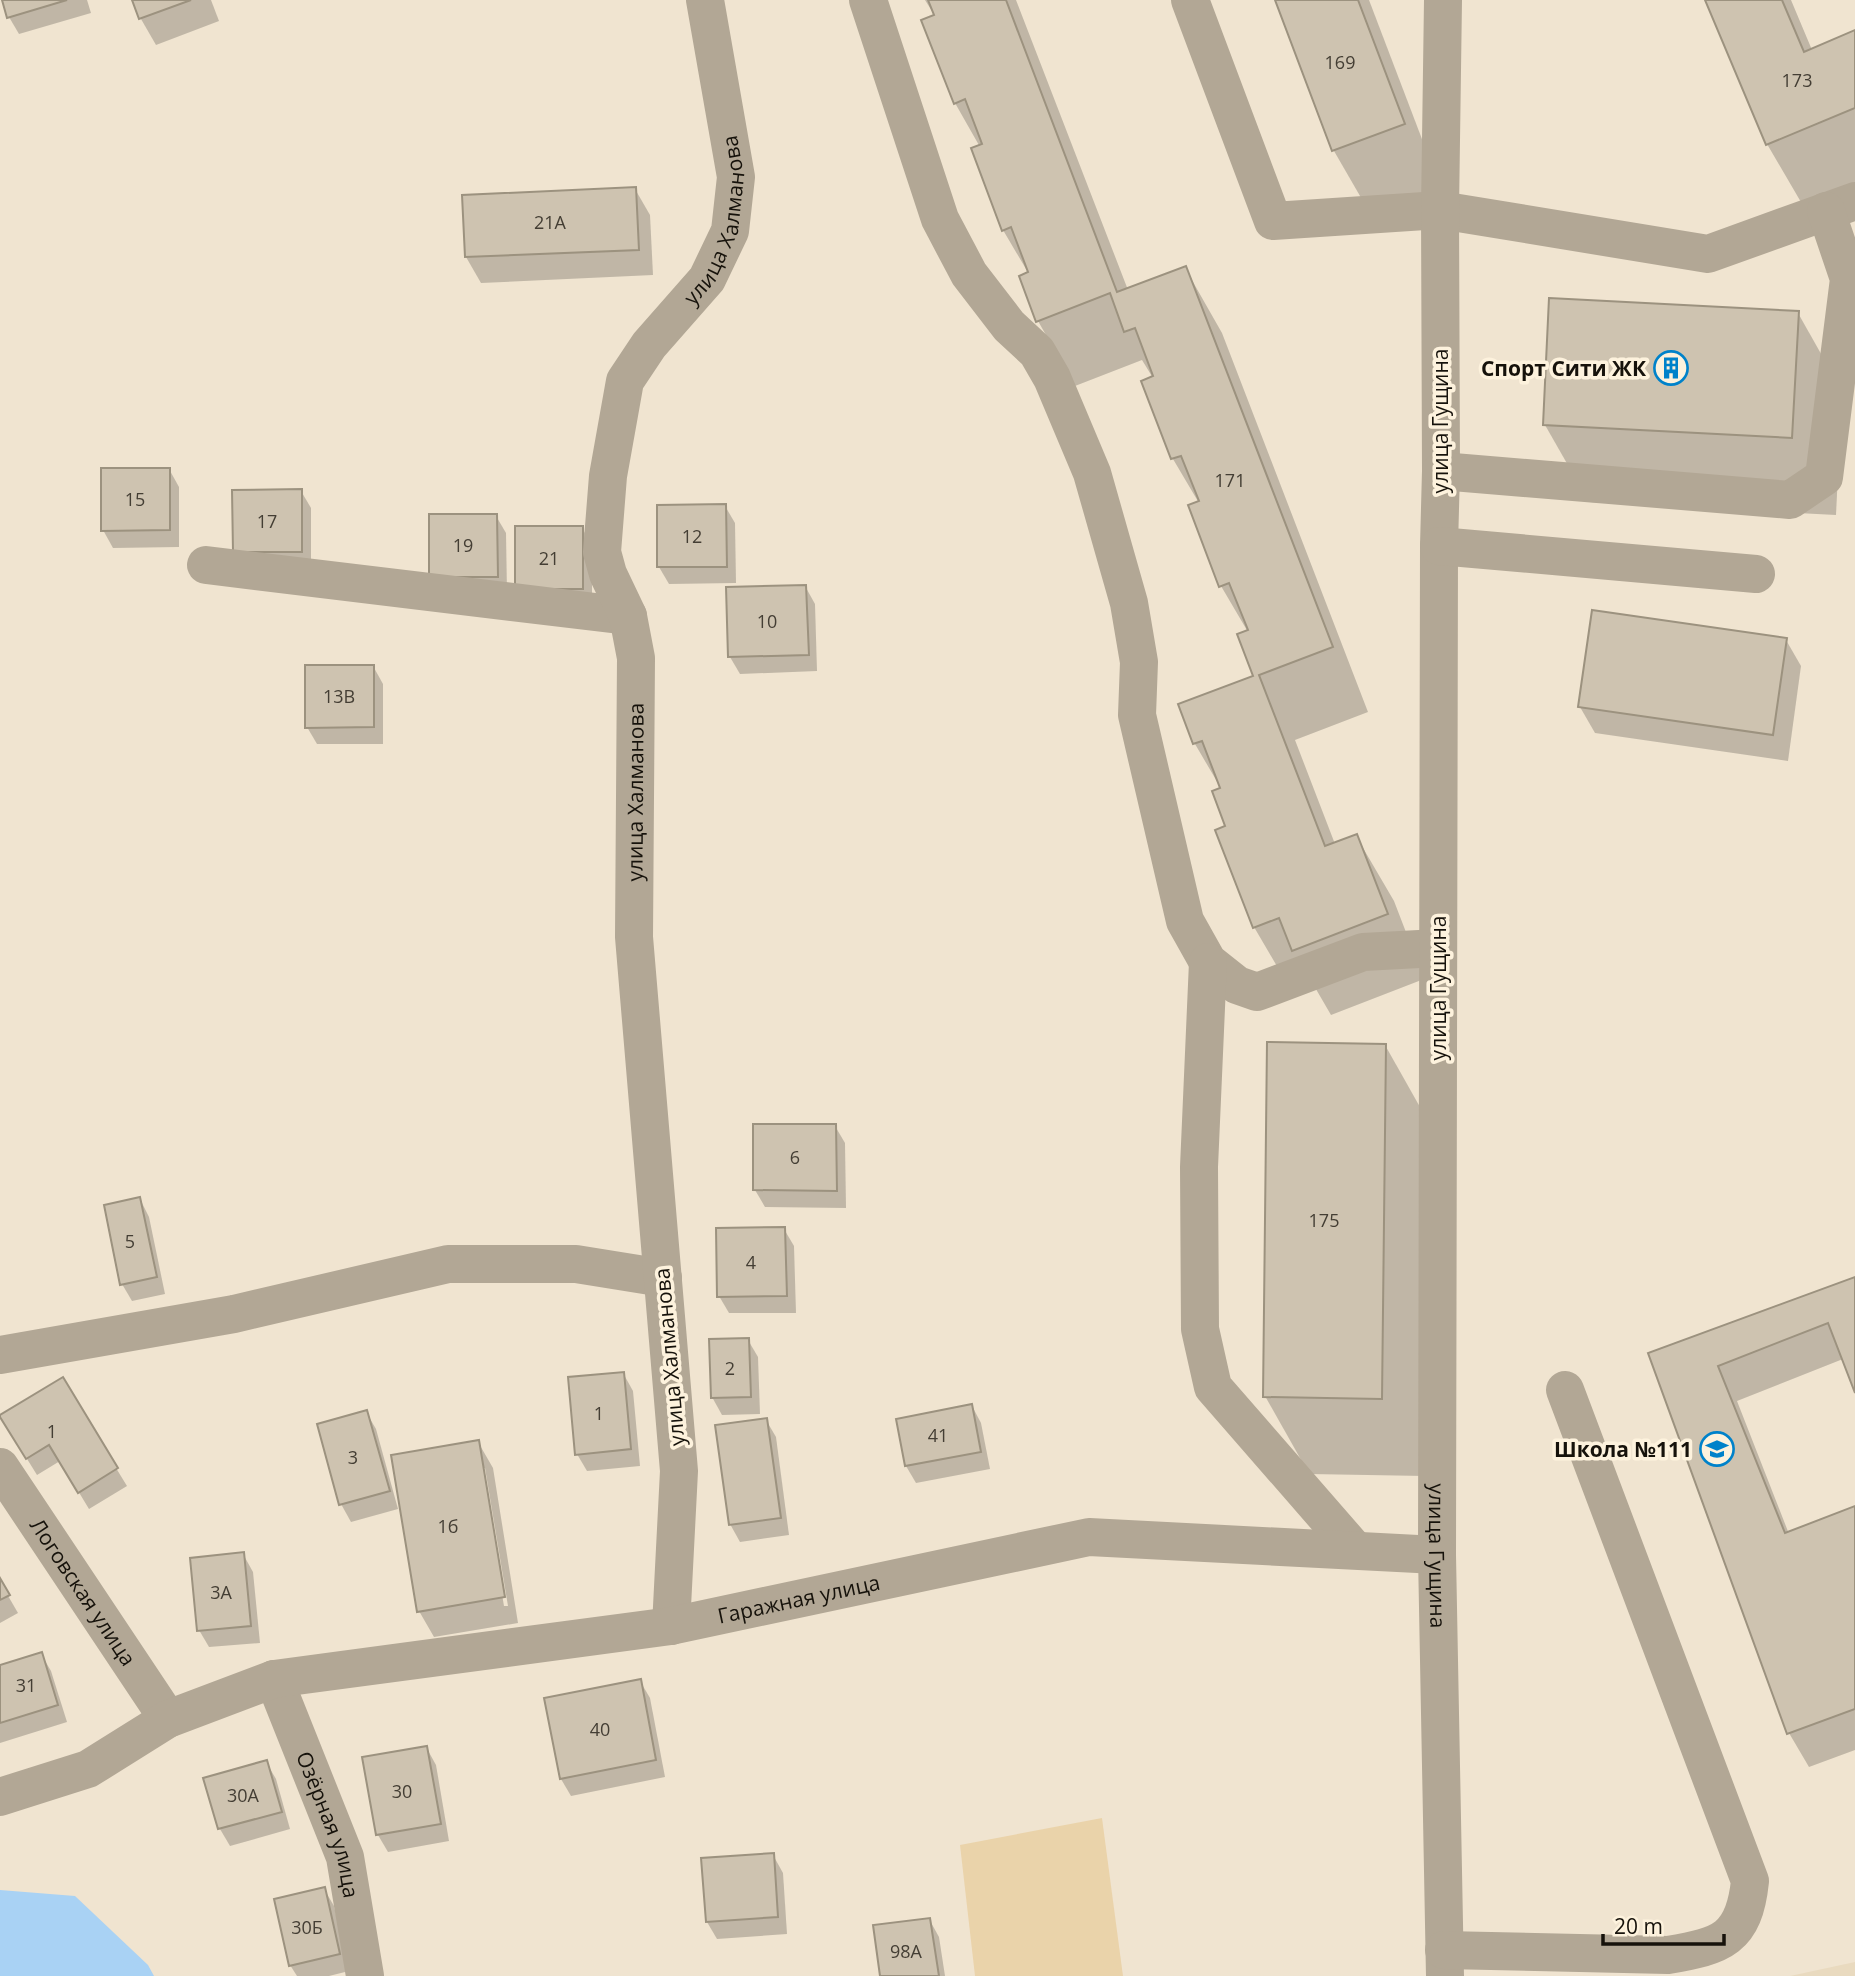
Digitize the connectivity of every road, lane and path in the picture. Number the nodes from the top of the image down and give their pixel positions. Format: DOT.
graph roads {
  1 [pos="705,0"];
  2 [pos="868,0"];
  3 [pos="1191,0"];
  4 [pos="1443,0"];
  5 [pos="1840,206"];
  6 [pos="1440,210"];
  7 [pos="1441,471"];
  8 [pos="1439,546"];
  9 [pos="206,565"];
  10 [pos="1756,574"];
  11 [pos="628,616"];
  12 [pos="1438,948"];
  13 [pos="1208,962"];
  14 [pos="663,1278"];
  15 [pos="0,1355"];
  16 [pos="1565,1390"];
  17 [pos="0,1467"];
  18 [pos="1355,1550"];
  19 [pos="1437,1555"];
  20 [pos="671,1626"];
  21 [pos="274,1679"];
  22 [pos="168,1719"];
  23 [pos="0,1797"];
  24 [pos="1445,1963"];
  25 [pos="365,1976"];
  1 -- 11 [label="street, улица Халманова"];
  2 -- 13 [label="street"];
  3 -- 6 [label="street"];
  4 -- 6 [label="street, улица Гущина"];
  5 -- 6 [label="street"];
  5 -- 7 [label="street"];
  6 -- 7 [label="street, улица Гущина"];
  7 -- 8 [label="street, улица Гущина"];
  8 -- 10 [label="street"];
  8 -- 12 [label="street, улица Гущина"];
  9 -- 11 [label="street"];
  11 -- 14 [label="street, улица Халманова"];
  12 -- 13 [label="street"];
  12 -- 19 [label="street, улица Гущина"];
  13 -- 18 [label="street"];
  14 -- 15 [label="street"];
  14 -- 20 [label="street, улица Халманова"];
  16 -- 24 [label="street"];
  17 -- 22 [label="street, Логовская улица"];
  18 -- 19 [label="street, Гаражная улица"];
  18 -- 20 [label="street, Гаражная улица"];
  19 -- 24 [label="street, улица Гущина"];
  20 -- 21 [label="street, Гаражная улица"];
  21 -- 22 [label="street, Гаражная улица"];
  21 -- 25 [label="street, Озёрная улица"];
  22 -- 23 [label="street, Гаражная улица"];
}
